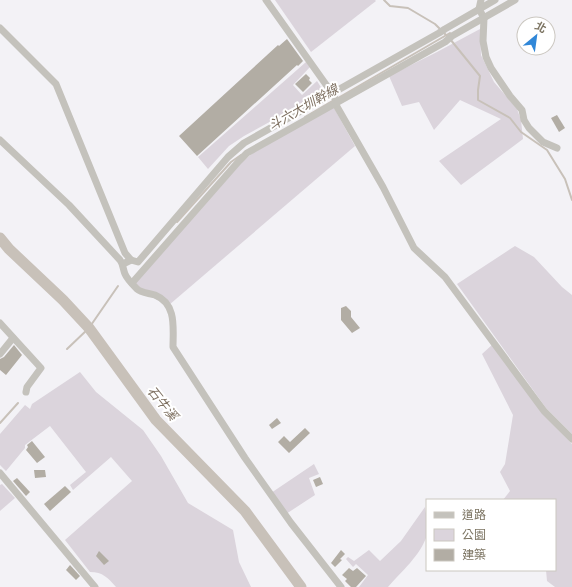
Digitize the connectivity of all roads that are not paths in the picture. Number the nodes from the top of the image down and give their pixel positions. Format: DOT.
graph roads {
  1 [pos="266,0"];
  2 [pos="481,0"];
  3 [pos="495,0"];
  4 [pos="515,0"];
  5 [pos="479,9"];
  6 [pos="484,18"];
  7 [pos="0,28"];
  8 [pos="332,93"];
  9 [pos="337,102"];
  10 [pos="0,140"];
  11 [pos="557,148"];
  12 [pos="131,260"];
  13 [pos="123,266"];
  14 [pos="132,283"];
  15 [pos="0,323"];
  16 [pos="13,338"];
  17 [pos="0,354"];
  18 [pos="26,392"];
  19 [pos="572,439"];
  20 [pos="0,473"];
  21 [pos="95,587"];
  22 [pos="341,587"];
  1 -- 8 [label="street"];
  2 -- 5 [label="street"];
  3 -- 5 [label="street"];
  4 -- 6 [label="street"];
  5 -- 6 [label="street"];
  5 -- 8 [label="street"];
  6 -- 9 [label="street"];
  6 -- 11 [label="street"];
  7 -- 12 [label="street"];
  8 -- 9 [label="street"];
  8 -- 12 [label="street"];
  9 -- 14 [label="street"];
  9 -- 19 [label="street"];
  10 -- 13 [label="street"];
  12 -- 13 [label="street"];
  13 -- 14 [label="street"];
  14 -- 22 [label="street"];
  15 -- 16 [label="street"];
  16 -- 17 [label="street"];
  16 -- 18 [label="street"];
  20 -- 21 [label="street"];
}
